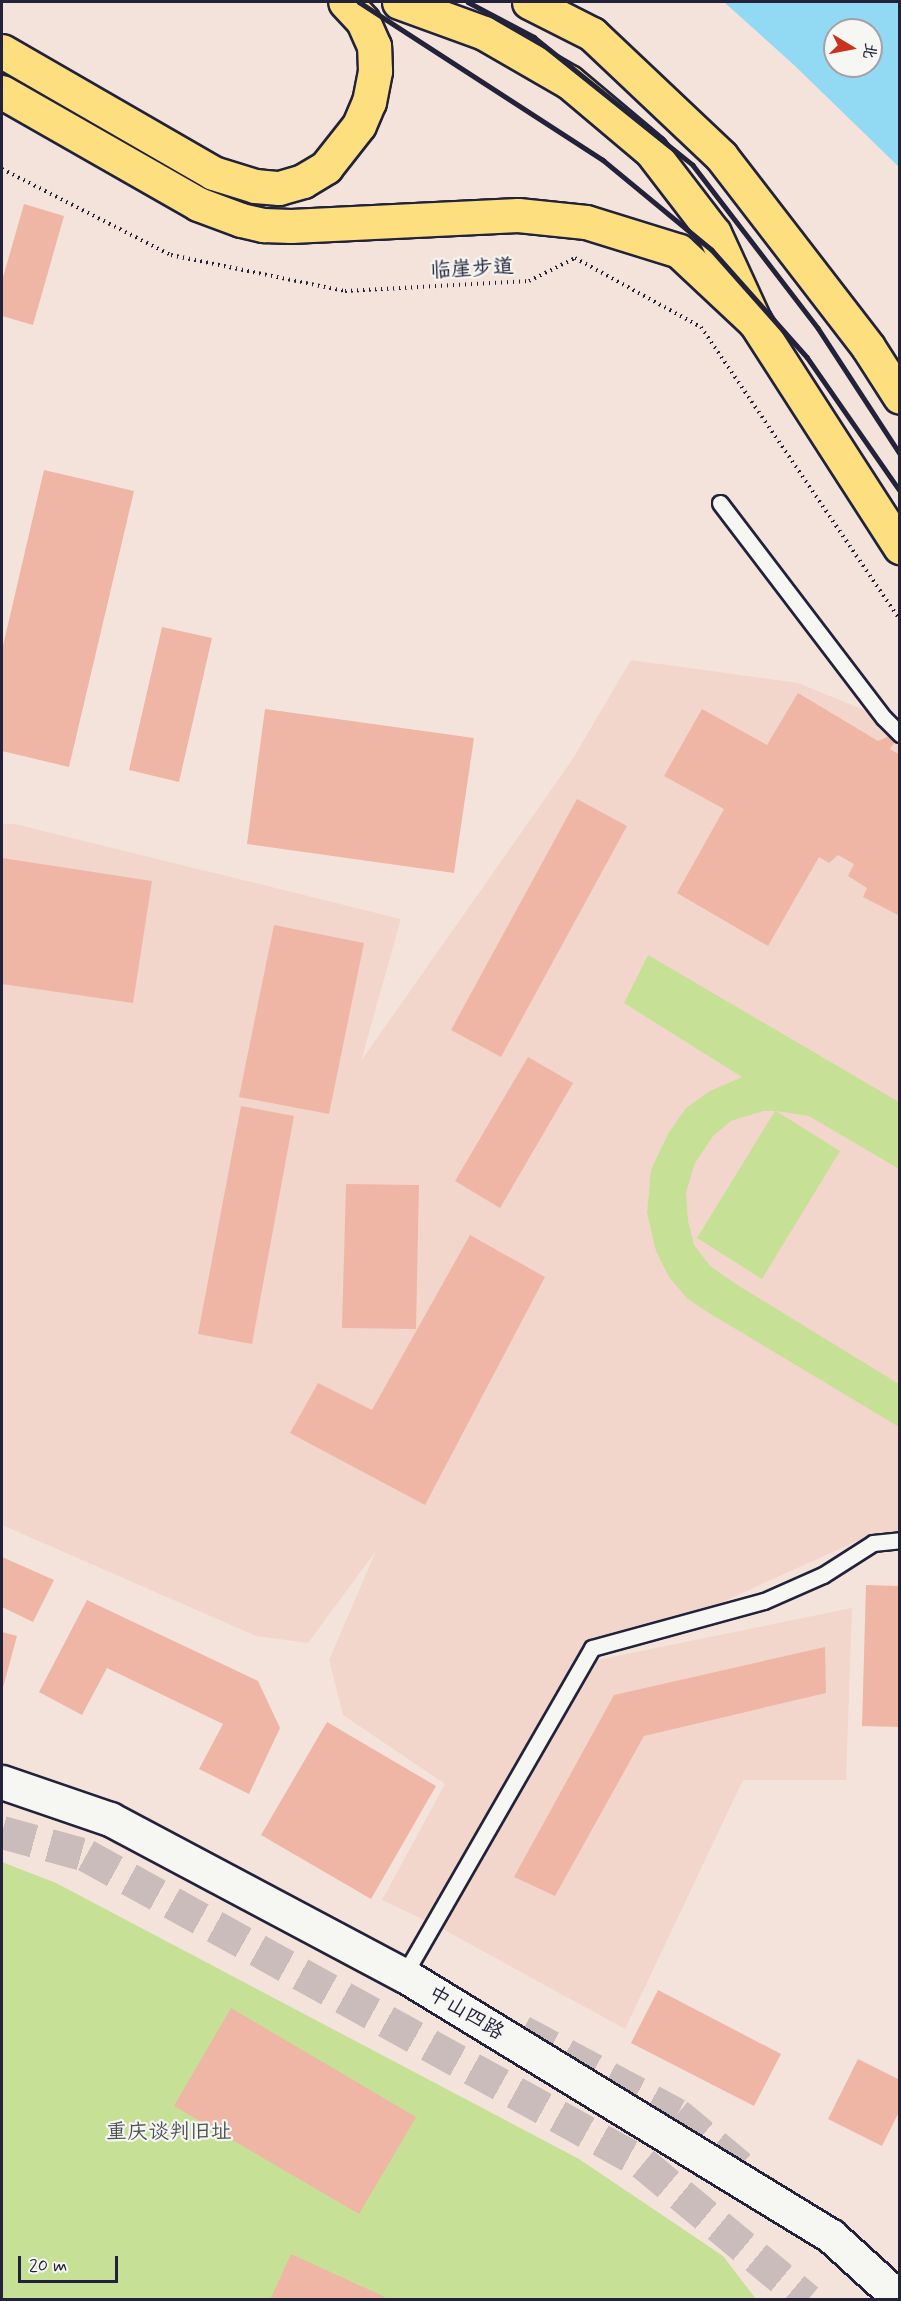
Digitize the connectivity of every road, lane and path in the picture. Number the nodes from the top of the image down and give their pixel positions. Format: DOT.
graph roads {
  1 [pos="345,2"];
  2 [pos="399,2"];
  3 [pos="529,2"];
  4 [pos="2,51"];
  5 [pos="2,92"];
  6 [pos="2,169"];
  7 [pos="755,322"];
  8 [pos="900,397"];
  9 [pos="720,503"];
  10 [pos="900,547"];
  11 [pos="900,620"];
  12 [pos="900,734"];
  13 [pos="900,1540"];
  14 [pos="2,1782"];
  15 [pos="404,1975"];
  16 [pos="900,2299"];
  1 -- 4 [label="main road"];
  2 -- 7 [label="main road"];
  3 -- 8 [label="main road"];
  5 -- 7 [label="main road"];
  6 -- 11 [label="path, 临崖步道"];
  7 -- 10 [label="main road"];
  9 -- 12 [label="lane"];
  13 -- 15 [label="lane"];
  14 -- 15 [label="street, 中山四路"];
  15 -- 16 [label="street, 中山四路"];
}
